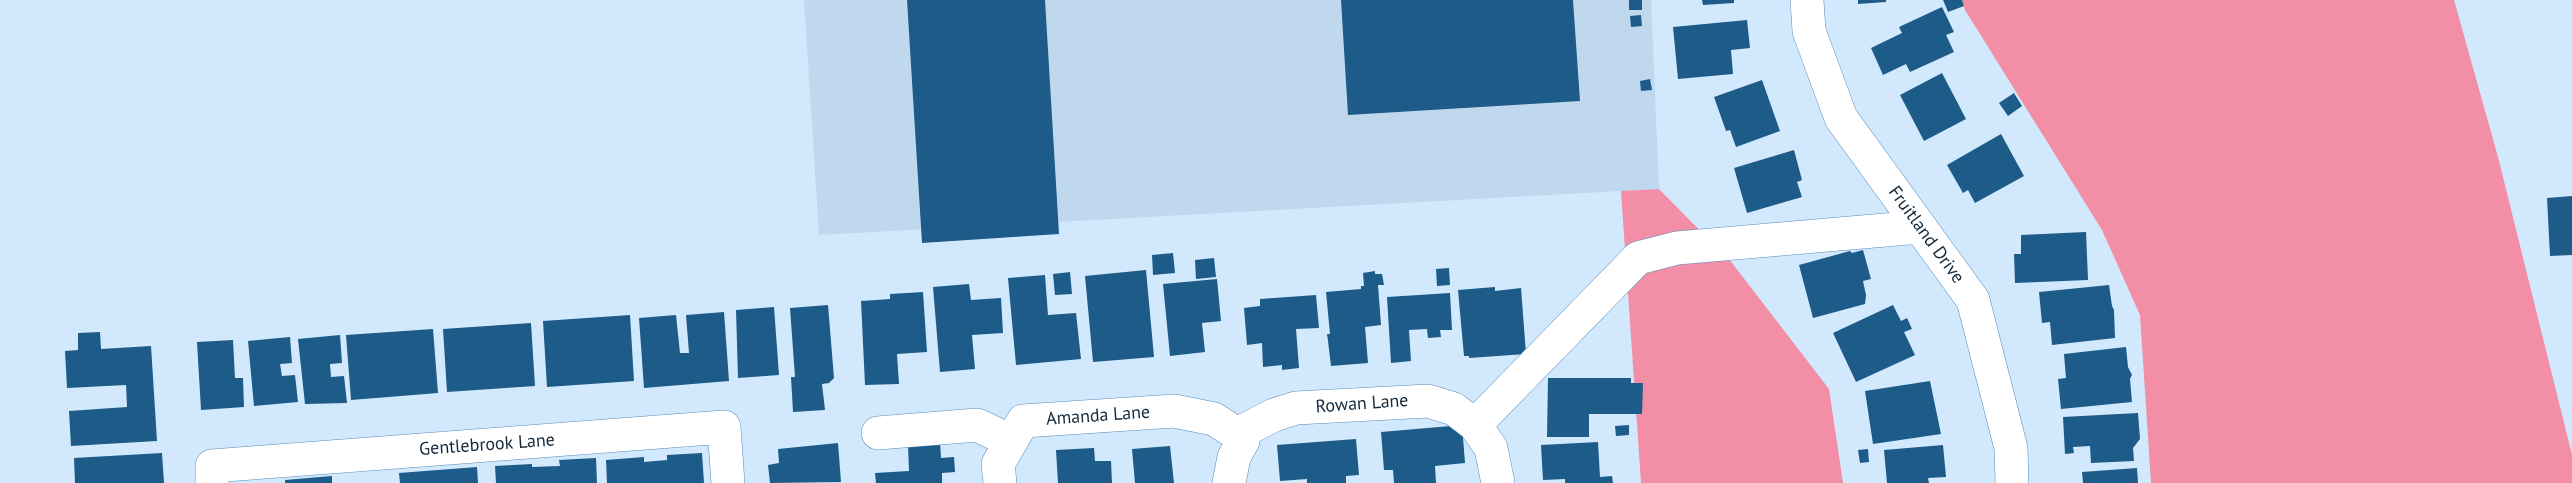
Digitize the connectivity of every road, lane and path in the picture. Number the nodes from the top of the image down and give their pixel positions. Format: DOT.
graph roads {
  1 [pos="1807,0"];
  2 [pos="1920,227"];
  3 [pos="1475,425"];
  4 [pos="878,433"];
  5 [pos="1237,434"];
  6 [pos="1011,441"];
  7 [pos="212,483"];
  8 [pos="728,483"];
  9 [pos="1000,483"];
  10 [pos="1228,483"];
  11 [pos="1498,483"];
  12 [pos="2012,483"];
  1 -- 2 [label="street, Fruitland Drive"];
  2 -- 3 [label="street"];
  2 -- 12 [label="street, Fruitland Drive"];
  3 -- 5 [label="street, Rowan Lane"];
  3 -- 11 [label="street, Rowan Lane"];
  4 -- 6 [label="street"];
  5 -- 6 [label="street, Amanda Lane"];
  5 -- 10 [label="street"];
  6 -- 9 [label="street, Amanda Lane"];
  7 -- 8 [label="street, Gentlebrook Lane"];
}
